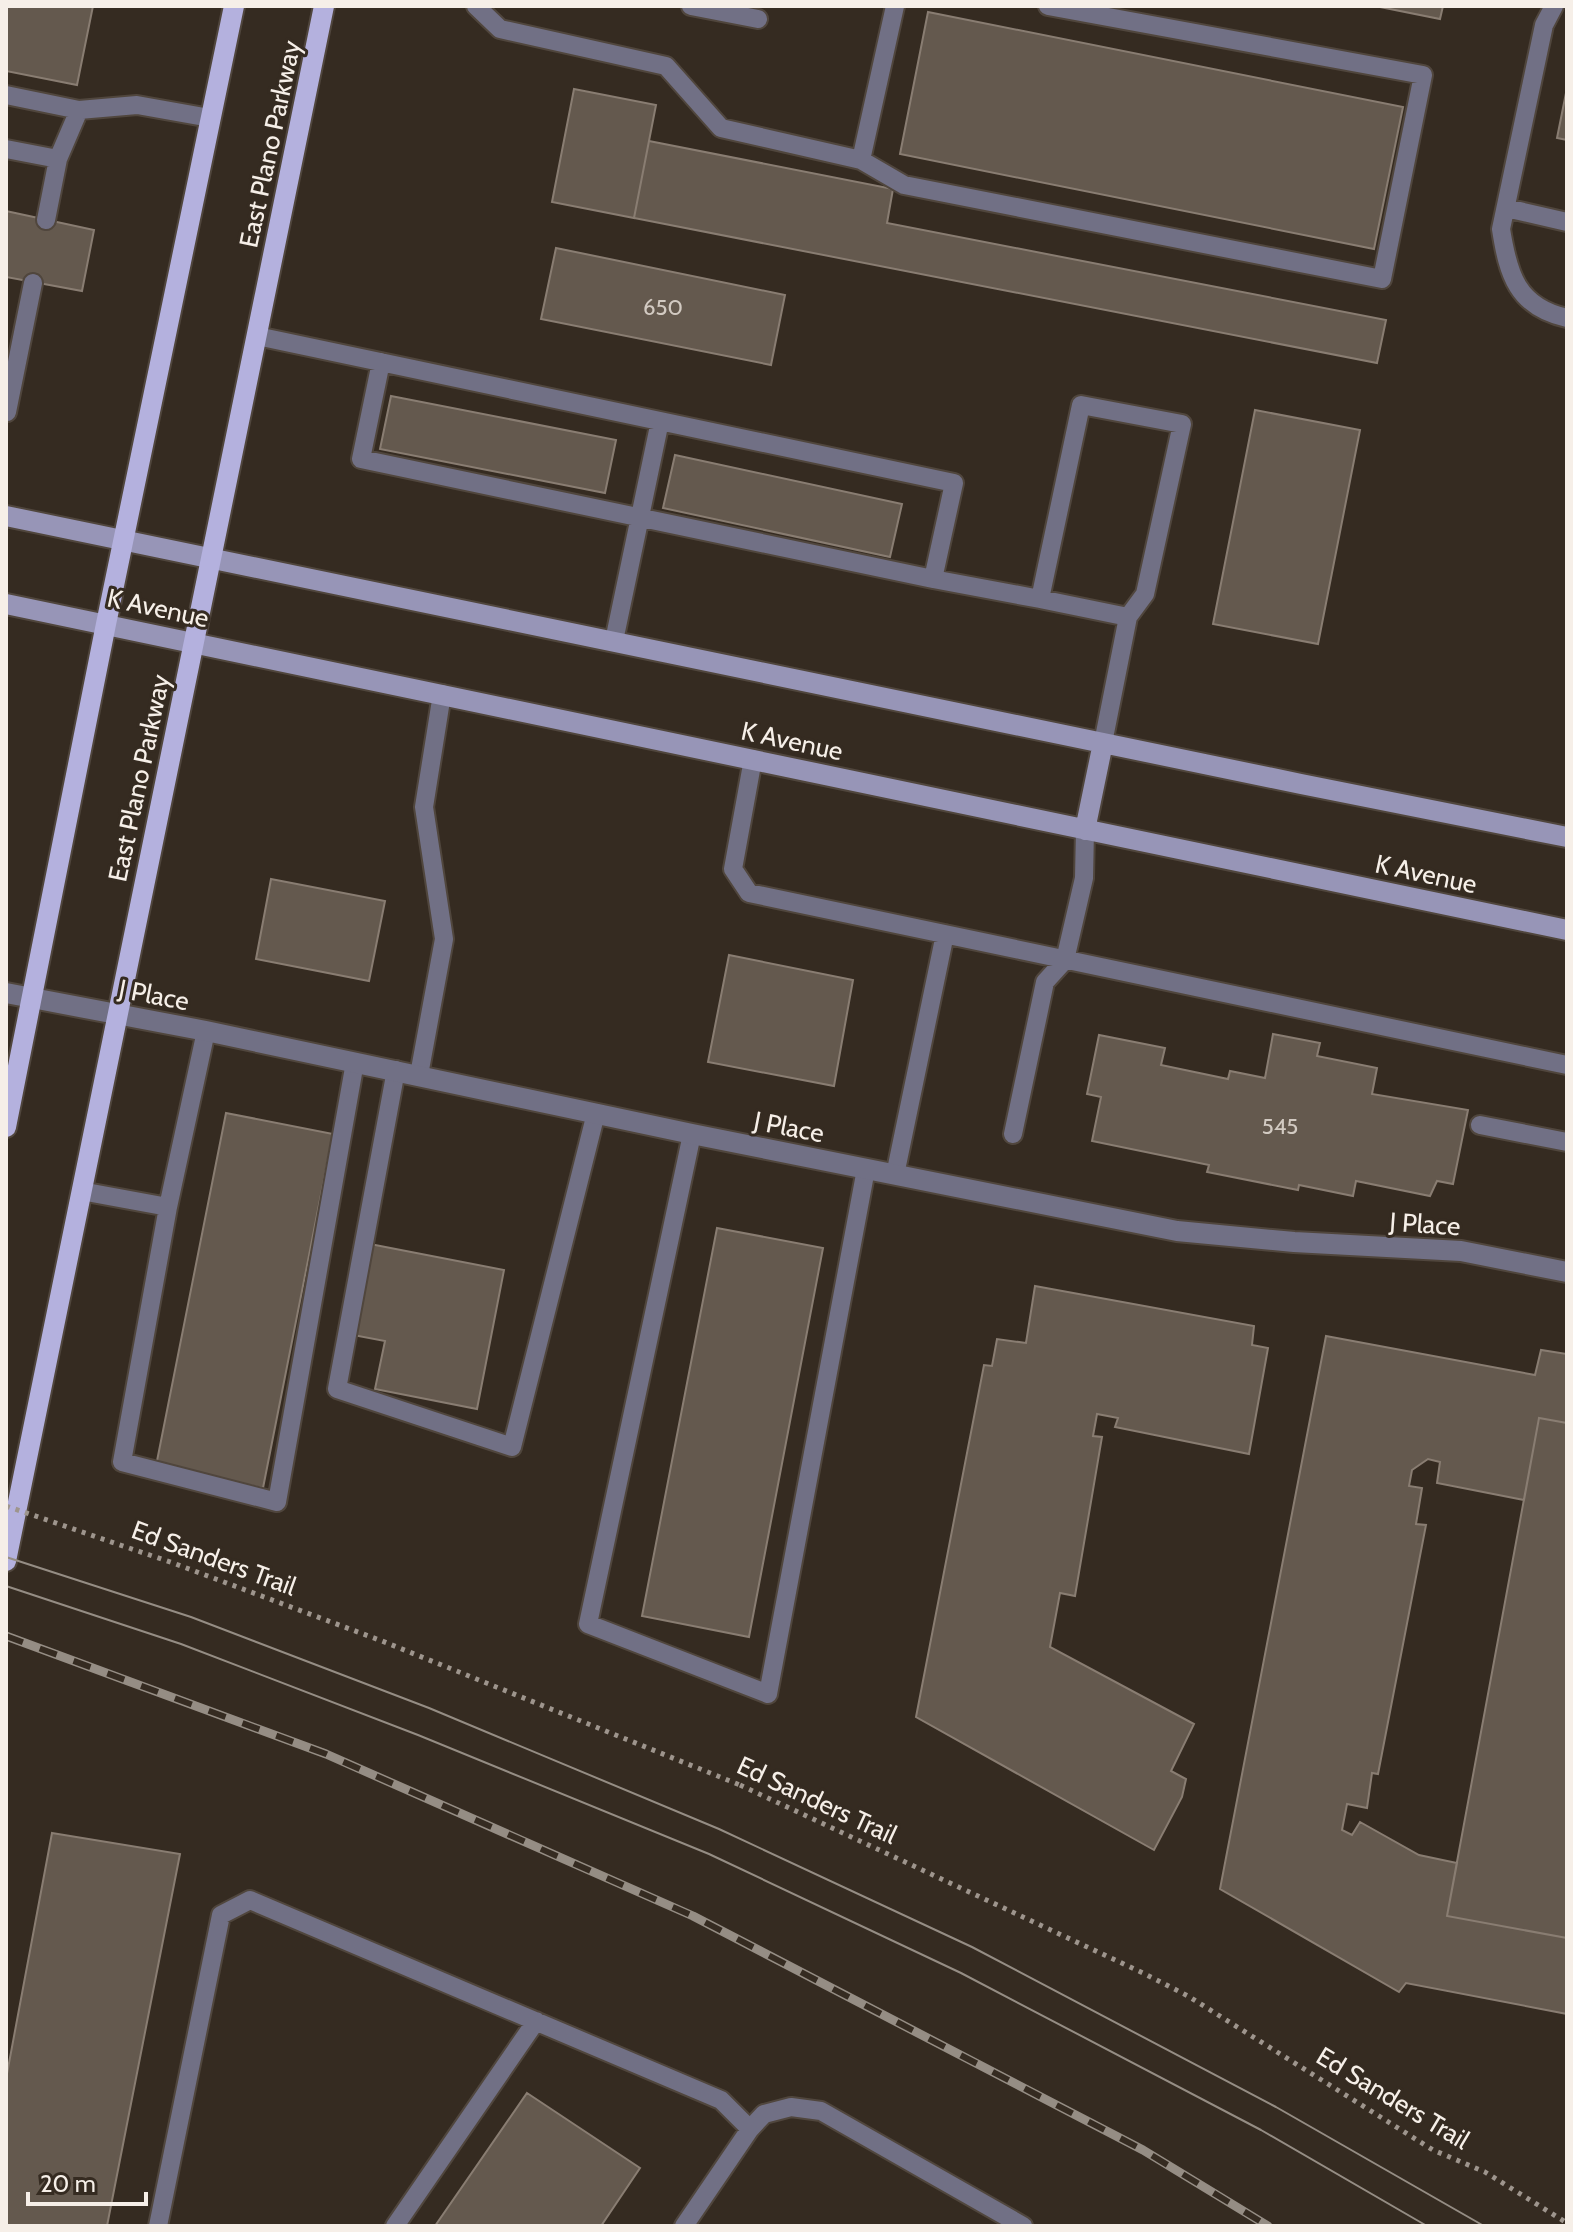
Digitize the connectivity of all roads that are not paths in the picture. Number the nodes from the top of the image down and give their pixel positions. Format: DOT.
graph roads {
  1 [pos="234,6"];
  2 [pos="324,6"];
  3 [pos="476,6"];
  4 [pos="691,6"];
  5 [pos="895,6"];
  6 [pos="1048,6"];
  7 [pos="1554,6"];
  8 [pos="758,19"];
  9 [pos="6,95"];
  10 [pos="79,110"];
  11 [pos="210,118"];
  12 [pos="6,149"];
  13 [pos="58,159"];
  14 [pos="861,160"];
  15 [pos="1506,208"];
  16 [pos="46,220"];
  17 [pos="1567,222"];
  18 [pos="33,283"];
  19 [pos="1567,318"];
  20 [pos="257,336"];
  21 [pos="381,362"];
  22 [pos="6,414"];
  23 [pos="660,421"];
  24 [pos="6,516"];
  25 [pos="639,517"];
  26 [pos="124,540"];
  27 [pos="211,557"];
  28 [pos="933,579"];
  29 [pos="1040,599"];
  30 [pos="6,604"];
  31 [pos="1128,617"];
  32 [pos="106,624"];
  33 [pos="614,641"];
  34 [pos="194,642"];
  35 [pos="442,694"];
  36 [pos="1103,743"];
  37 [pos="753,759"];
  38 [pos="1085,830"];
  39 [pos="1567,837"];
  40 [pos="1567,930"];
  41 [pos="945,934"];
  42 [pos="1065,960"];
  43 [pos="6,993"];
  44 [pos="32,998"];
  45 [pos="117,1013"];
  46 [pos="206,1031"];
  47 [pos="355,1062"];
  48 [pos="1567,1065"];
  49 [pos="396,1070"];
  50 [pos="419,1075"];
  51 [pos="596,1113"];
  52 [pos="1480,1125"];
  53 [pos="6,1127"];
  54 [pos="692,1134"];
  55 [pos="1013,1134"];
  56 [pos="1567,1142"];
  57 [pos="866,1169"];
  58 [pos="895,1175"];
  59 [pos="81,1191"];
  60 [pos="168,1207"];
  61 [pos="1567,1272"];
  62 [pos="6,1561"];
  63 [pos="536,2021"];
  64 [pos="750,2129"];
  65 [pos="158,2226"];
  66 [pos="395,2226"];
  67 [pos="684,2226"];
  68 [pos="1023,2226"];
  1 -- 11 [label="main road"];
  2 -- 20 [label="main road, East Plano Parkway"];
  3 -- 14 [label="lane"];
  4 -- 8 [label="lane"];
  5 -- 14 [label="lane"];
  6 -- 14 [label="lane"];
  7 -- 15 [label="lane"];
  9 -- 10 [label="lane"];
  10 -- 11 [label="lane"];
  10 -- 13 [label="lane"];
  11 -- 26 [label="main road"];
  12 -- 13 [label="lane"];
  13 -- 16 [label="lane"];
  15 -- 17 [label="lane"];
  15 -- 19 [label="lane"];
  18 -- 22 [label="lane"];
  20 -- 21 [label="lane"];
  20 -- 27 [label="main road, East Plano Parkway"];
  21 -- 23 [label="lane"];
  21 -- 25 [label="lane"];
  23 -- 25 [label="lane"];
  23 -- 28 [label="lane"];
  24 -- 26 [label="main road"];
  25 -- 28 [label="lane"];
  25 -- 33 [label="lane"];
  26 -- 27 [label="main road"];
  26 -- 32 [label="main road"];
  27 -- 33 [label="main road"];
  27 -- 34 [label="main road, East Plano Parkway"];
  28 -- 29 [label="lane"];
  29 -- 31 [label="lane"];
  29 -- 31 [label="lane"];
  30 -- 32 [label="main road, K Avenue"];
  31 -- 36 [label="lane"];
  32 -- 34 [label="main road, K Avenue"];
  32 -- 44 [label="main road"];
  33 -- 36 [label="main road"];
  34 -- 35 [label="main road, K Avenue"];
  34 -- 45 [label="main road, East Plano Parkway"];
  35 -- 37 [label="main road, K Avenue"];
  35 -- 50 [label="lane"];
  36 -- 38 [label="main road"];
  36 -- 39 [label="main road"];
  37 -- 38 [label="main road, K Avenue"];
  37 -- 41 [label="lane"];
  38 -- 40 [label="main road, K Avenue"];
  38 -- 42 [label="lane"];
  41 -- 42 [label="lane"];
  41 -- 58 [label="lane"];
  42 -- 48 [label="lane"];
  42 -- 55 [label="lane"];
  43 -- 44 [label="street, J Place"];
  44 -- 45 [label="street, J Place"];
  44 -- 53 [label="main road"];
  45 -- 46 [label="street, J Place"];
  45 -- 59 [label="main road, East Plano Parkway"];
  46 -- 47 [label="street, J Place"];
  46 -- 60 [label="lane"];
  47 -- 49 [label="street, J Place"];
  47 -- 60 [label="lane"];
  49 -- 50 [label="street, J Place"];
  49 -- 51 [label="lane"];
  50 -- 51 [label="street, J Place"];
  51 -- 54 [label="street, J Place"];
  52 -- 56 [label="lane"];
  54 -- 57 [label="street, J Place"];
  54 -- 57 [label="lane"];
  57 -- 58 [label="street, J Place"];
  58 -- 61 [label="street, J Place"];
  59 -- 60 [label="lane"];
  59 -- 62 [label="main road, East Plano Parkway"];
  63 -- 64 [label="lane"];
  63 -- 65 [label="lane"];
  63 -- 66 [label="lane"];
  64 -- 67 [label="lane"];
  64 -- 68 [label="lane"];
}
